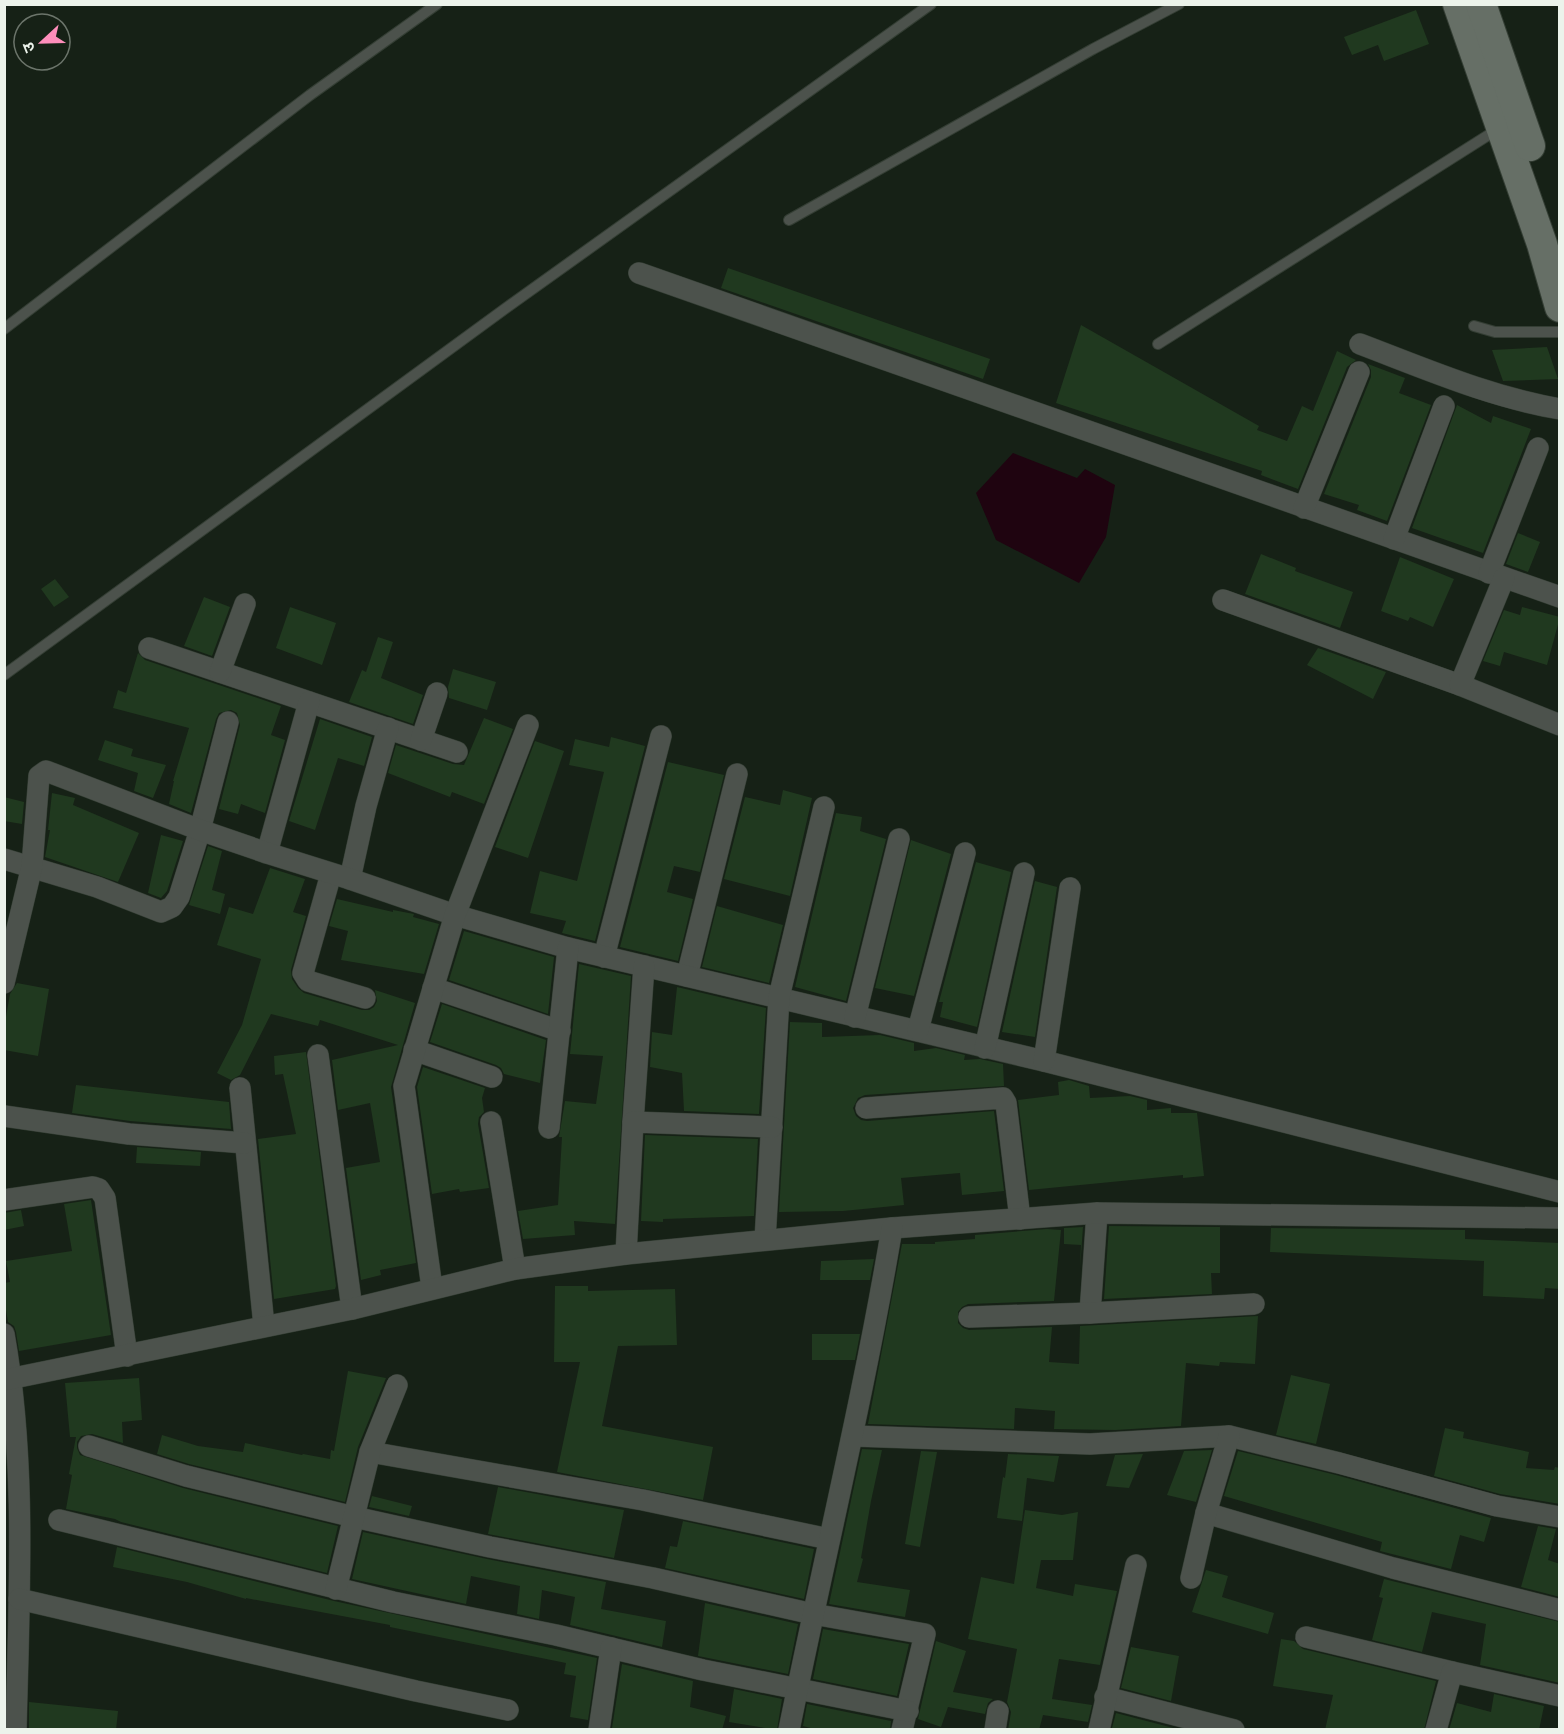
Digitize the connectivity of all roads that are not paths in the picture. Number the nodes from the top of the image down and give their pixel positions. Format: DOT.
graph roads {
  1 [pos="437,4"];
  2 [pos="931,4"];
  3 [pos="1179,4"];
  4 [pos="1458,4"];
  5 [pos="1481,4"];
  6 [pos="1501,127"];
  7 [pos="789,220"];
  8 [pos="1560,234"];
  9 [pos="639,273"];
  10 [pos="1560,307"];
  11 [pos="1474,326"];
  12 [pos="4,330"];
  13 [pos="1560,332"];
  14 [pos="1158,344"];
  15 [pos="1360,344"];
  16 [pos="1359,372"];
  17 [pos="1444,406"];
  18 [pos="1560,409"];
  19 [pos="1538,448"];
  20 [pos="1304,508"];
  21 [pos="1394,539"];
  22 [pos="1496,575"];
  23 [pos="1560,597"];
  24 [pos="1223,600"];
  25 [pos="245,604"];
  26 [pos="149,648"];
  27 [pos="220,672"];
  28 [pos="4,675"];
  29 [pos="1460,685"];
  30 [pos="437,693"];
  31 [pos="309,702"];
  32 [pos="228,723"];
  33 [pos="528,725"];
  34 [pos="1560,725"];
  35 [pos="388,728"];
  36 [pos="661,736"];
  37 [pos="421,740"];
  38 [pos="457,752"];
  39 [pos="737,774"];
  40 [pos="824,807"];
  41 [pos="200,830"];
  42 [pos="899,839"];
  43 [pos="267,853"];
  44 [pos="965,853"];
  45 [pos="4,859"];
  46 [pos="32,866"];
  47 [pos="1024,873"];
  48 [pos="341,877"];
  49 [pos="1070,888"];
  50 [pos="455,915"];
  51 [pos="568,948"];
  52 [pos="604,957"];
  53 [pos="7,961"];
  54 [pos="644,966"];
  55 [pos="687,976"];
  56 [pos="4,983"];
  57 [pos="433,988"];
  58 [pos="365,998"];
  59 [pos="779,998"];
  60 [pos="855,1017"];
  61 [pos="918,1030"];
  62 [pos="560,1031"];
  63 [pos="985,1048"];
  64 [pos="414,1050"];
  65 [pos="318,1054"];
  66 [pos="1044,1061"];
  67 [pos="492,1077"];
  68 [pos="240,1088"];
  69 [pos="866,1108"];
  70 [pos="4,1116"];
  71 [pos="491,1122"];
  72 [pos="633,1122"];
  73 [pos="772,1127"];
  74 [pos="549,1128"];
  75 [pos="245,1143"];
  76 [pos="1560,1192"];
  77 [pos="4,1200"];
  78 [pos="1097,1213"];
  79 [pos="1560,1218"];
  80 [pos="1020,1219"];
  81 [pos="892,1228"];
  82 [pos="765,1240"];
  83 [pos="626,1254"];
  84 [pos="514,1269"];
  85 [pos="432,1288"];
  86 [pos="1254,1304"];
  87 [pos="352,1309"];
  88 [pos="1090,1313"];
  89 [pos="969,1317"];
  90 [pos="264,1326"];
  91 [pos="4,1334"];
  92 [pos="127,1356"];
  93 [pos="8,1380"];
  94 [pos="397,1384"];
  95 [pos="853,1436"];
  96 [pos="1229,1436"];
  97 [pos="89,1446"];
  98 [pos="370,1452"];
  99 [pos="1206,1513"];
  100 [pos="354,1517"];
  101 [pos="1560,1517"];
  102 [pos="60,1520"];
  103 [pos="828,1539"];
  104 [pos="1136,1565"];
  105 [pos="1191,1578"];
  106 [pos="336,1589"];
  107 [pos="19,1599"];
  108 [pos="1560,1610"];
  109 [pos="813,1614"];
  110 [pos="1306,1637"];
  111 [pos="611,1648"];
  112 [pos="1452,1672"];
  113 [pos="798,1688"];
  114 [pos="1560,1696"];
  115 [pos="1105,1697"];
  116 [pos="508,1710"];
  117 [pos="905,1720"];
  118 [pos="16,1730"];
  119 [pos="599,1730"];
  120 [pos="789,1730"];
  121 [pos="1099,1730"];
  122 [pos="1234,1730"];
  123 [pos="1436,1730"];
  1 -- 12 [label="lane"];
  2 -- 28 [label="lane"];
  3 -- 7 [label="lane"];
  4 -- 6 [label="main road"];
  5 -- 8 [label="main road"];
  6 -- 10 [label="main road"];
  6 -- 14 [label="lane"];
  9 -- 20 [label="street"];
  11 -- 13 [label="lane"];
  15 -- 18 [label="street"];
  16 -- 20 [label="street"];
  17 -- 21 [label="street"];
  19 -- 22 [label="street"];
  20 -- 21 [label="street"];
  21 -- 22 [label="street"];
  22 -- 23 [label="street"];
  22 -- 29 [label="street"];
  24 -- 29 [label="street"];
  25 -- 27 [label="street"];
  26 -- 27 [label="street"];
  27 -- 31 [label="street"];
  29 -- 34 [label="street"];
  30 -- 37 [label="street"];
  31 -- 35 [label="street"];
  31 -- 43 [label="street"];
  32 -- 41 [label="street"];
  33 -- 50 [label="street"];
  35 -- 37 [label="street"];
  35 -- 48 [label="street"];
  36 -- 52 [label="street"];
  37 -- 38 [label="street"];
  39 -- 55 [label="street"];
  40 -- 59 [label="street"];
  41 -- 43 [label="street"];
  41 -- 46 [label="street"];
  41 -- 46 [label="street"];
  42 -- 60 [label="street"];
  43 -- 48 [label="street"];
  44 -- 61 [label="street"];
  45 -- 46 [label="street"];
  46 -- 53 [label="street"];
  47 -- 63 [label="street"];
  48 -- 50 [label="street"];
  48 -- 58 [label="street"];
  49 -- 66 [label="street"];
  50 -- 51 [label="street"];
  50 -- 57 [label="street"];
  51 -- 52 [label="street"];
  51 -- 62 [label="street"];
  52 -- 54 [label="street"];
  53 -- 56 [label="street"];
  54 -- 55 [label="street"];
  54 -- 72 [label="street"];
  55 -- 59 [label="street"];
  57 -- 62 [label="street"];
  57 -- 64 [label="street"];
  59 -- 60 [label="street"];
  59 -- 73 [label="street"];
  60 -- 61 [label="street"];
  61 -- 63 [label="street"];
  62 -- 74 [label="street"];
  63 -- 66 [label="street"];
  64 -- 67 [label="street"];
  64 -- 85 [label="street"];
  65 -- 87 [label="street"];
  66 -- 76 [label="street"];
  68 -- 75 [label="street"];
  69 -- 80 [label="street"];
  70 -- 75 [label="street"];
  71 -- 84 [label="street"];
  72 -- 73 [label="street"];
  72 -- 83 [label="street"];
  73 -- 82 [label="street"];
  75 -- 90 [label="street"];
  77 -- 92 [label="street"];
  78 -- 79 [label="street"];
  78 -- 80 [label="street"];
  78 -- 88 [label="street"];
  80 -- 81 [label="street"];
  81 -- 82 [label="street"];
  81 -- 95 [label="street"];
  82 -- 83 [label="street"];
  83 -- 84 [label="street"];
  84 -- 85 [label="street"];
  85 -- 87 [label="street"];
  86 -- 88 [label="street"];
  87 -- 90 [label="street"];
  88 -- 89 [label="street"];
  90 -- 92 [label="street"];
  91 -- 93 [label="street"];
  92 -- 93 [label="street"];
  93 -- 107 [label="street"];
  94 -- 98 [label="street"];
  95 -- 96 [label="street"];
  95 -- 103 [label="street"];
  96 -- 99 [label="street"];
  96 -- 101 [label="street"];
  97 -- 100 [label="street"];
  98 -- 100 [label="street"];
  98 -- 103 [label="street"];
  99 -- 105 [label="street"];
  99 -- 108 [label="street"];
  100 -- 106 [label="street"];
  100 -- 109 [label="street"];
  102 -- 106 [label="street"];
  103 -- 109 [label="street"];
  104 -- 115 [label="street"];
  106 -- 111 [label="street"];
  107 -- 116 [label="street"];
  107 -- 118 [label="street"];
  109 -- 113 [label="street"];
  109 -- 117 [label="street"];
  110 -- 112 [label="street"];
  111 -- 113 [label="street"];
  111 -- 119 [label="street"];
  112 -- 114 [label="street"];
  112 -- 123 [label="street"];
  113 -- 117 [label="street"];
  113 -- 120 [label="street"];
  115 -- 121 [label="street"];
  115 -- 122 [label="street"];
}
